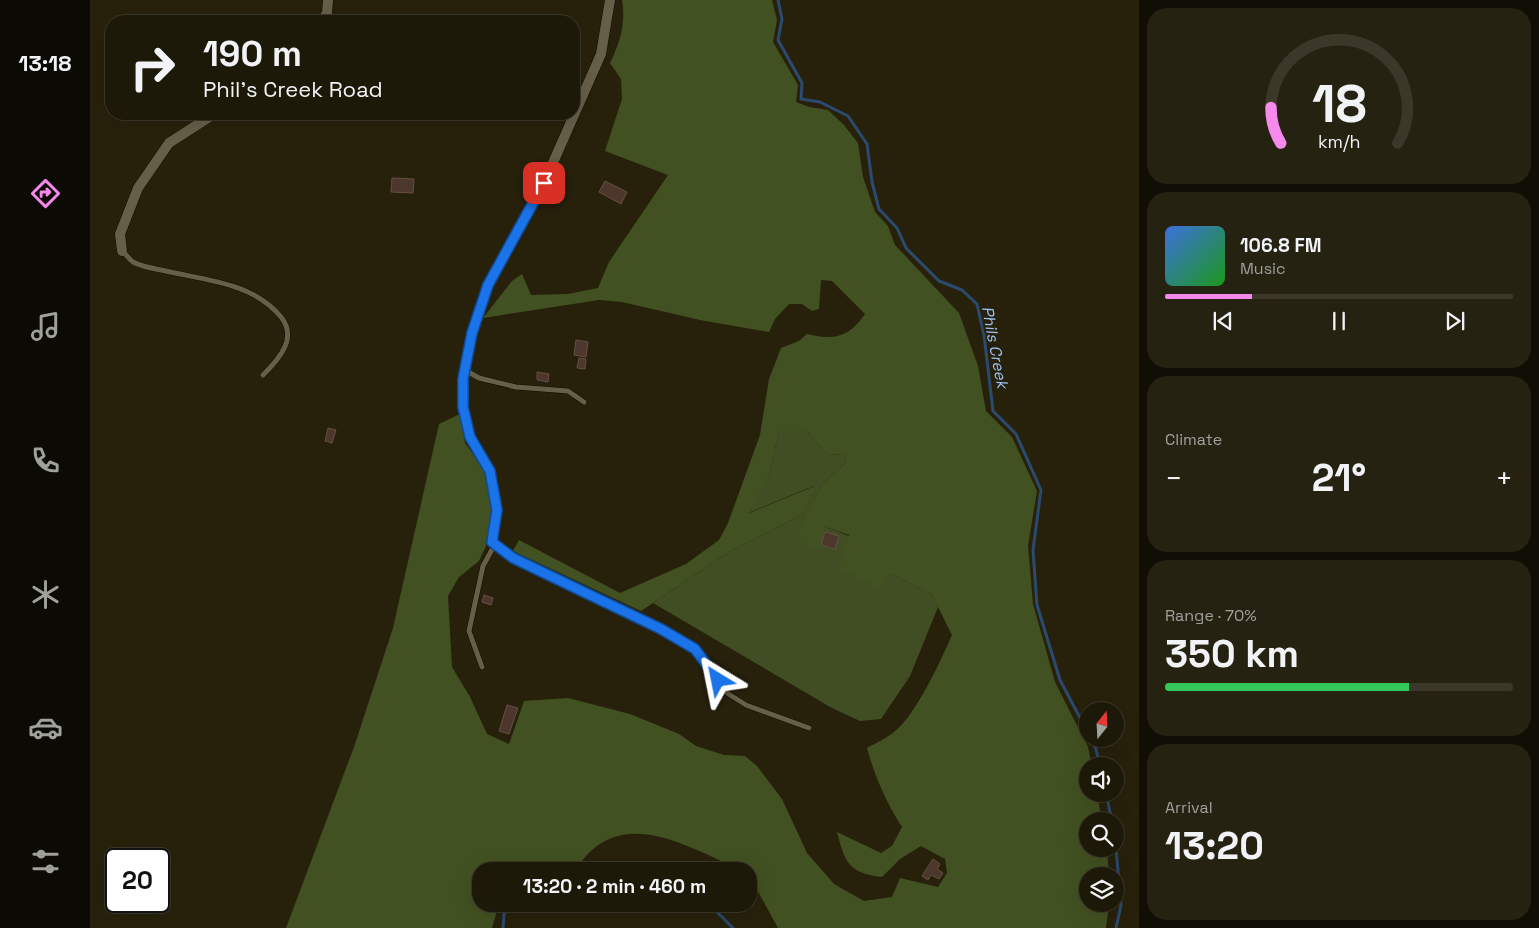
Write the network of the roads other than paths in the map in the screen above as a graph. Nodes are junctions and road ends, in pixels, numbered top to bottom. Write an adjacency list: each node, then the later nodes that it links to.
1 (328, 0): 3 (street)
2 (610, 0): 4 (street)
3 (326, 15)
4 (580, 102)
5 (205, 120): 7 (street)
6 (572, 120): 8 (street)
7 (122, 251): 9 (lane)
8 (465, 370): 10 (lane); 11 (street)
9 (263, 375)
10 (584, 402)
11 (494, 543): 12 (lane); 13 (lane)
12 (482, 667)
13 (809, 728)

